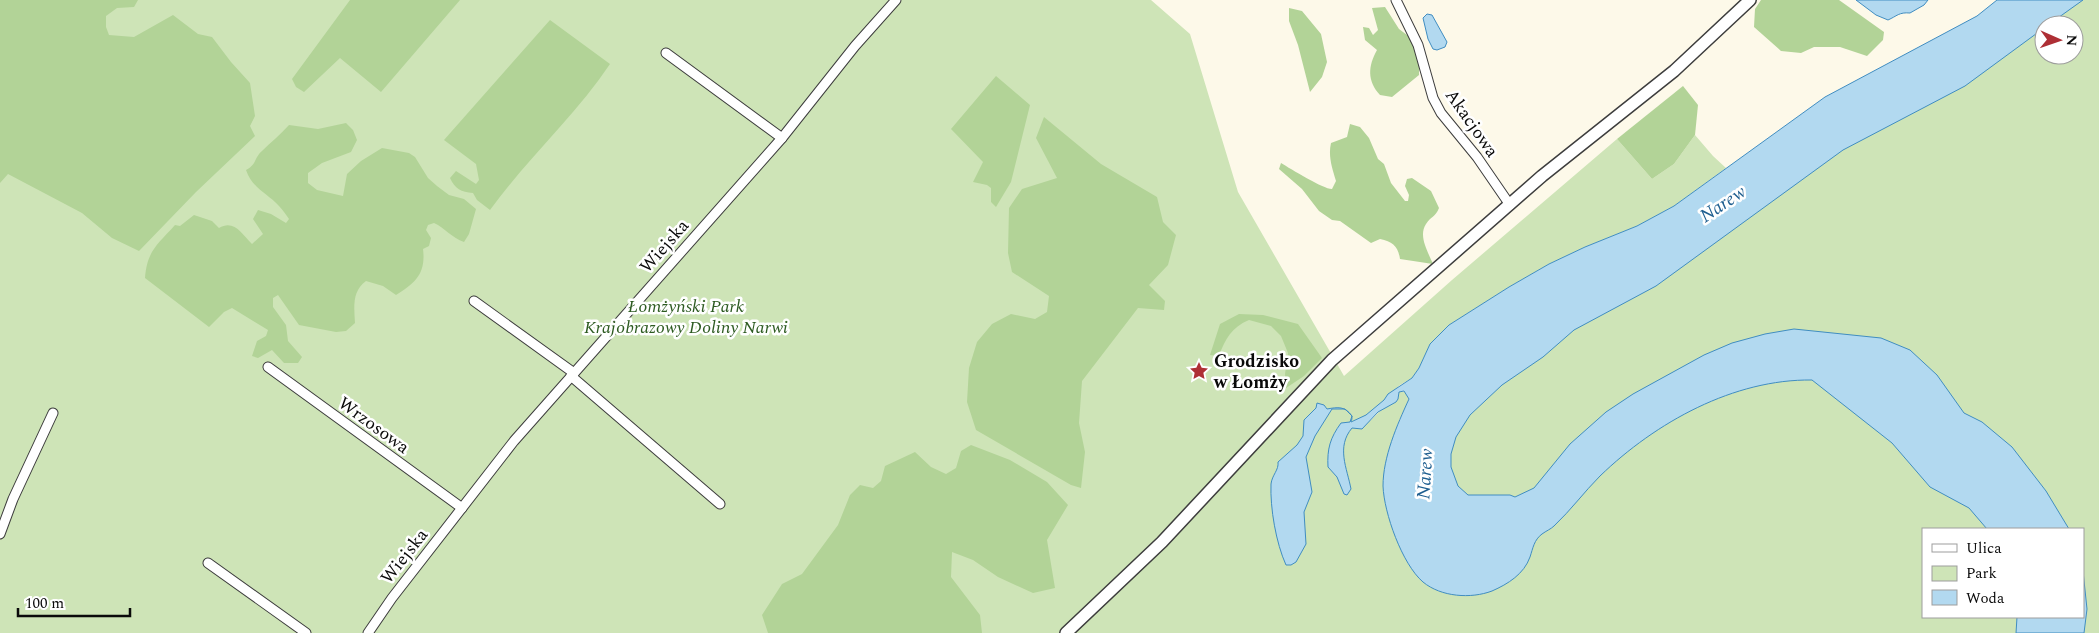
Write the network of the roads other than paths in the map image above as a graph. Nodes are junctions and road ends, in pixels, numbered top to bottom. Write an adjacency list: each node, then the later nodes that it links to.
1 (896, 0): 5 (street, Wiejska)
2 (1396, 0): 6 (street, Akacjowa)
3 (1750, 0): 6 (street)
4 (666, 52): 5 (street)
5 (782, 138): 9 (street, Wiejska)
6 (1510, 205): 17 (street)
7 (474, 302): 9 (street)
8 (268, 367): 12 (street, Wrzosowa)
9 (572, 375): 11 (street); 12 (street, Wiejska)
10 (53, 412): 13 (street)
11 (720, 504)
12 (462, 508): 16 (street, Wiejska)
13 (0, 534)
14 (208, 563): 15 (street)
15 (306, 633)
16 (368, 633)
17 (1066, 633)

